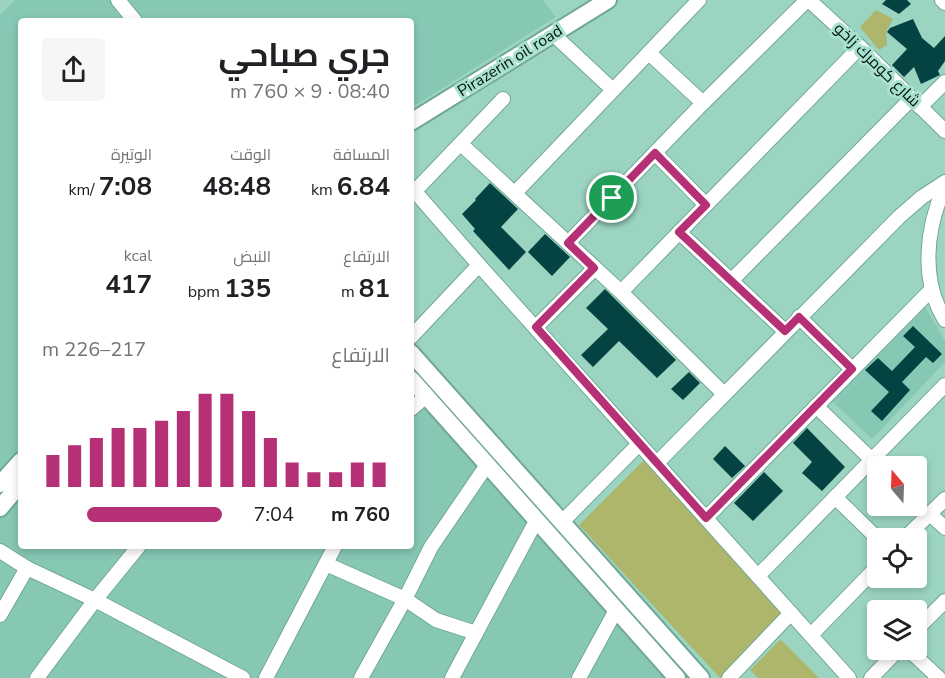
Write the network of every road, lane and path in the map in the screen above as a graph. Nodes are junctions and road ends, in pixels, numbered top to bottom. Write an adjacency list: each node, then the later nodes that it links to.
1 (118, 0): 6 (street)
2 (608, 0): 5 (main road, Pirazerin oil road)
3 (699, 0): 9 (street)
4 (808, 0): 8 (street, شارع كومرك زاخو); 13 (street)
5 (589, 5): 7 (main road, Pirazerin oil road)
6 (133, 18)
7 (553, 34): 11 (street); 15 (main road, Pirazerin oil road)
8 (860, 47): 14 (street, شارع كومرك زاخو); 23 (street)
9 (649, 53): 11 (street); 13 (street)
10 (945, 82): 14 (street)
11 (613, 90): 22 (street)
12 (503, 99): 17 (street)
13 (703, 103): 18 (street)
14 (916, 103): 16 (street, شارع كومرك زاخو); 28 (street)
15 (414, 120)
16 (945, 131)
17 (461, 144): 20 (street); 22 (street)
18 (655, 153): 23 (street); 25 (street)
19 (945, 184): 29 (street); 31 (street)
20 (414, 188)
21 (414, 190): 26 (street)
22 (515, 193): 25 (street)
23 (706, 205): 24 (street)
24 (679, 232): 28 (street); 30 (street)
25 (568, 243): 27 (street)
26 (479, 265): 33 (street); 35 (street)
27 (594, 268): 30 (street); 33 (street)
28 (732, 280): 34 (street)
29 (933, 289): 32 (street); 37 (street)
30 (621, 292): 40 (street)
31 (799, 317): 34 (street); 37 (street)
32 (945, 320)
33 (536, 327): 44 (street)
34 (785, 331): 40 (street)
35 (414, 333)
36 (414, 356): 59 (main road)
37 (852, 369): 43 (street)
38 (414, 382): 41 (main road)
39 (945, 385): 46 (street)
40 (724, 394): 47 (street)
41 (426, 396): 42 (street); 50 (main road)
42 (414, 406)
43 (816, 406): 45 (street); 57 (street)
44 (639, 444): 47 (street); 59 (street)
45 (868, 456)
46 (874, 456)
47 (657, 463): 57 (street)
48 (867, 463): 53 (street)
49 (18, 464): 51 (main road)
50 (487, 465): 58 (main road); 70 (street)
51 (0, 484)
52 (18, 487): 55 (main road)
53 (835, 497): 60 (street); 68 (street)
54 (945, 499): 56 (street)
55 (0, 508)
56 (930, 514): 61 (street); 62 (street)
57 (706, 518): 68 (street)
58 (536, 521): 73 (main road); 77 (street)
59 (562, 522): 88 (main road)
60 (867, 528)
61 (915, 528)
62 (945, 528)
63 (137, 549): 71 (street)
64 (334, 549): 66 (street)
65 (0, 551): 67 (street)
66 (326, 564): 70 (street); 83 (street)
67 (27, 568): 71 (street); 75 (street)
68 (758, 576): 74 (street)
69 (867, 577): 78 (street)
70 (405, 599): 77 (street); 84 (street)
71 (95, 600): 81 (street); 82 (street)
72 (945, 601): 76 (street)
73 (616, 610): 86 (street); 87 (main road)
74 (791, 613): 78 (street); 89 (street)
75 (0, 615)
76 (927, 619)
77 (476, 633): 85 (street)
78 (811, 635): 90 (street)
79 (888, 660): 91 (street)
80 (920, 660): 92 (street)
81 (37, 678)
82 (243, 678)
83 (266, 678)
84 (361, 678)
85 (452, 678)
86 (579, 678)
87 (677, 678)
88 (701, 678)
89 (729, 678)
90 (849, 678)
91 (871, 678)
92 (939, 678)

